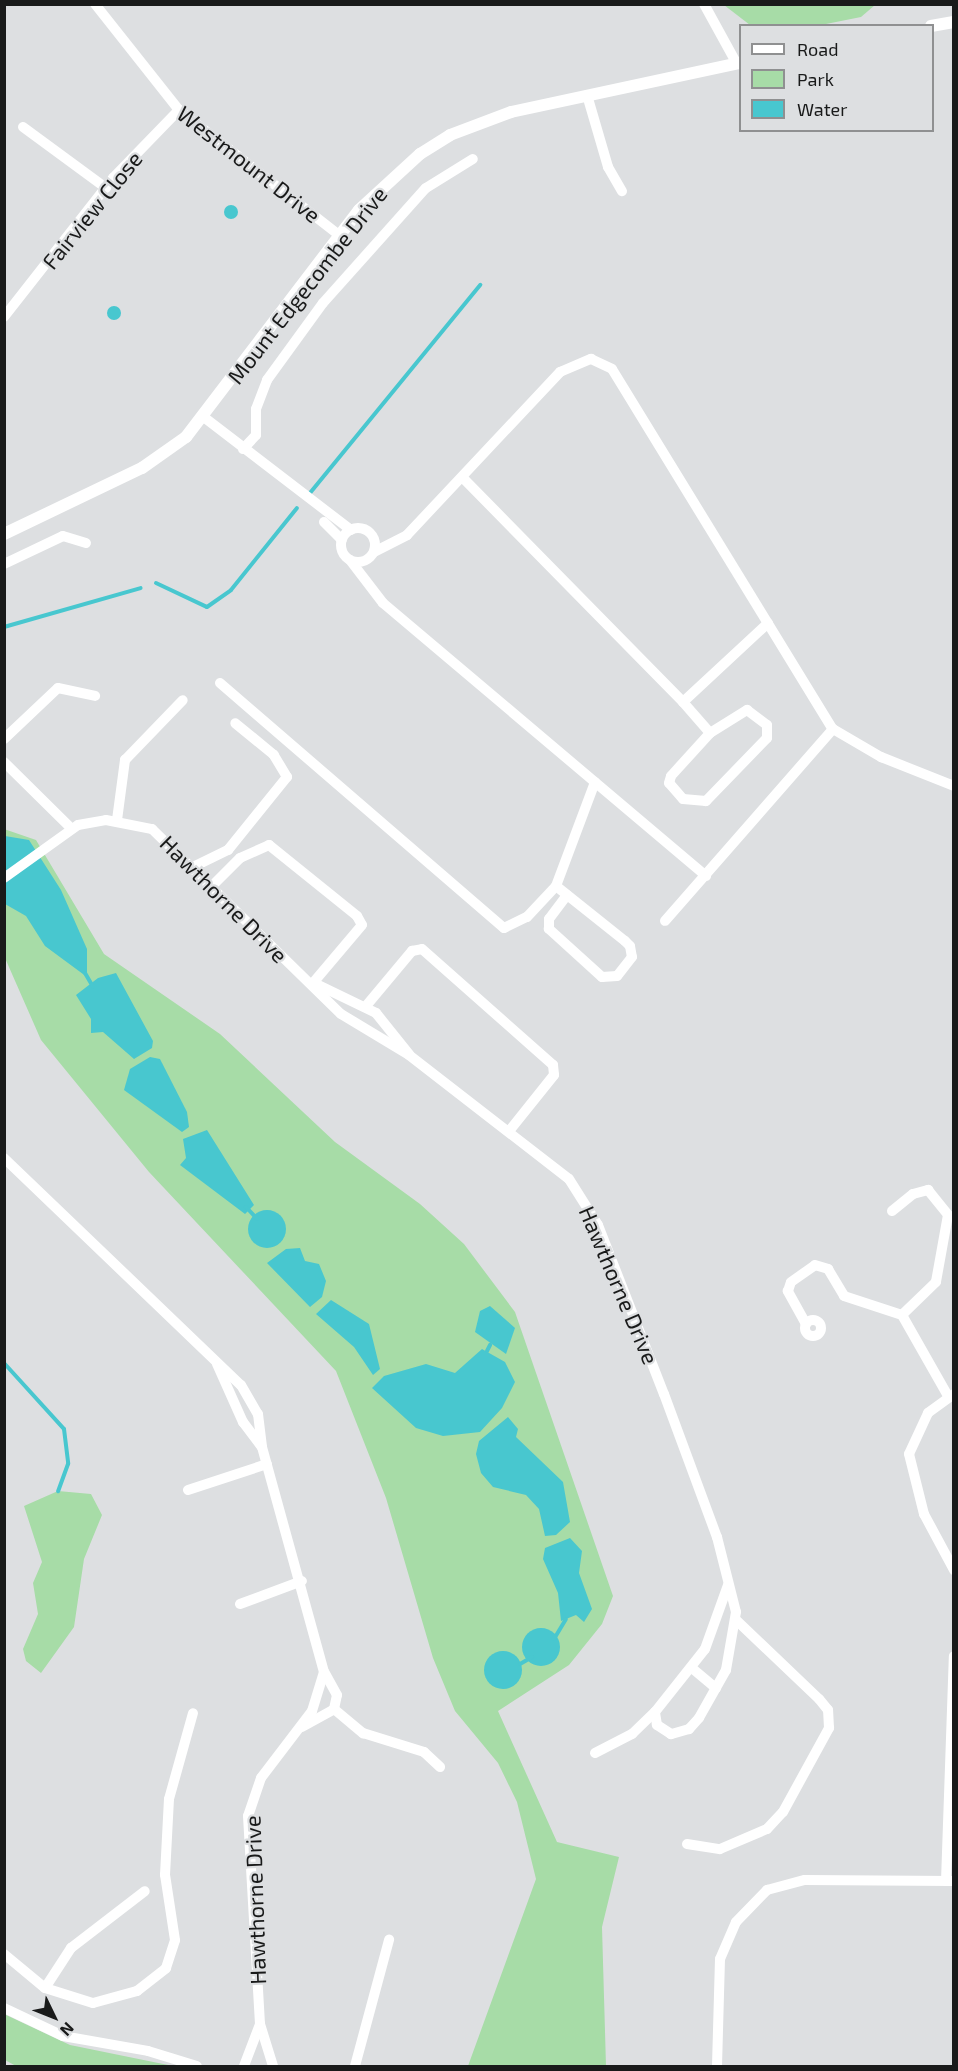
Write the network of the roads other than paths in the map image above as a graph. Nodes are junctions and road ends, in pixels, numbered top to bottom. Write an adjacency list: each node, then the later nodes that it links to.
1 (95, 4): 7 (street, Westmount Drive)
2 (704, 4): 5 (street)
3 (954, 21): 4 (street)
4 (934, 25)
5 (739, 63): 6 (street, Mount Edgecombe Drive)
6 (586, 95): 11 (street); 12 (street, Mount Edgecombe Drive)
7 (179, 110): 10 (street, Fairview Close); 12 (street, Westmount Drive)
8 (23, 127): 10 (street)
9 (473, 159): 15 (street)
10 (106, 188): 13 (street, Fairview Close)
11 (622, 191)
12 (340, 236): 14 (street, Mount Edgecombe Drive)
13 (6, 314)
14 (205, 418): 15 (street); 19 (street, Mount Edgecombe Drive)
15 (243, 449): 16 (street)
16 (255, 460): 18 (street); 21 (street)
17 (463, 478): 23 (street); 29 (street); 33 (street)
18 (351, 530): 20 (street); 21 (street)
19 (4, 534)
20 (374, 538): 23 (street); 24 (street)
21 (342, 540): 25 (street)
22 (86, 543): 27 (street)
23 (395, 543): 24 (street)
24 (374, 552): 26 (street)
25 (350, 560): 26 (street); 28 (street)
26 (364, 561): 28 (street)
27 (4, 564)
28 (360, 577): 39 (street)
29 (768, 623): 33 (street); 35 (street)
30 (220, 683): 47 (street)
31 (95, 696): 37 (street)
32 (183, 700): 41 (street)
33 (683, 702): 36 (street)
34 (234, 723): 43 (street)
35 (833, 729): 40 (street); 44 (street)
36 (710, 733): 36 (street)
37 (4, 740)
38 (4, 762): 42 (street)
39 (595, 782): 44 (street); 47 (street)
40 (954, 786)
41 (117, 820): 42 (street, Hawthorne Drive); 43 (street, Hawthorne Drive)
42 (72, 829): 45 (street, Hawthorne Drive)
43 (195, 867): 46 (street, Hawthorne Drive)
44 (706, 876): 49 (street)
45 (4, 878)
46 (213, 885): 50 (street, Hawthorne Drive); 50 (street)
47 (556, 886): 48 (street)
48 (567, 895): 48 (street)
49 (665, 921)
50 (313, 983): 51 (street, Hawthorne Drive); 54 (street, Hawthorne Drive)
51 (353, 998): 52 (street, Hawthorne Drive); 54 (street)
52 (366, 1006): 53 (street, Hawthorne Drive); 57 (street)
53 (376, 1013): 55 (street); 56 (street, Hawthorne Drive)
54 (341, 1014): 55 (street, Hawthorne Drive)
55 (363, 1031): 56 (street, Hawthorne Drive)
56 (409, 1054): 57 (street, Hawthorne Drive)
57 (510, 1130): 73 (street, Hawthorne Drive)
58 (4, 1158): 62 (street, Hawthorne Drive)
59 (892, 1211): 60 (street)
60 (902, 1315): 61 (street); 65 (street)
61 (806, 1324)
62 (215, 1361): 63 (street, Hawthorne Drive); 64 (street, Hawthorne Drive)
63 (241, 1385): 64 (street); 66 (street, Hawthorne Drive)
64 (227, 1394): 67 (street, Hawthorne Drive)
65 (951, 1395): 71 (street)
66 (258, 1414): 67 (street); 68 (street, Hawthorne Drive)
67 (243, 1422): 68 (street, Hawthorne Drive)
68 (262, 1447): 69 (street, Hawthorne Drive)
69 (267, 1464): 70 (street); 72 (street, Hawthorne Drive)
70 (188, 1490)
71 (954, 1570)
72 (302, 1581): 74 (street); 78 (street, Hawthorne Drive)
73 (728, 1585): 75 (street, Hawthorne Drive); 77 (street)
74 (240, 1604)
75 (736, 1620): 79 (street, Hawthorne Drive); 86 (street)
76 (954, 1656): 87 (street)
77 (693, 1669): 79 (street); 81 (street)
78 (324, 1672): 80 (street); 83 (street, Hawthorne Drive)
79 (716, 1689): 81 (street, Hawthorne Drive)
80 (334, 1710): 83 (street); 85 (street)
81 (655, 1712): 84 (street)
82 (193, 1713): 91 (street)
83 (302, 1727): 93 (street, Hawthorne Drive)
84 (596, 1753)
85 (440, 1767)
86 (687, 1844)
87 (950, 1881): 98 (street)
88 (145, 1891): 91 (street)
89 (389, 1940): 97 (street)
90 (4, 1954): 91 (street)
91 (45, 1988)
92 (4, 2008): 94 (street)
93 (260, 2024): 95 (street, Hawthorne Drive); 96 (street, Hawthorne Drive)
94 (192, 2066)
95 (244, 2067)
96 (273, 2067)
97 (355, 2067)
98 (717, 2067)

